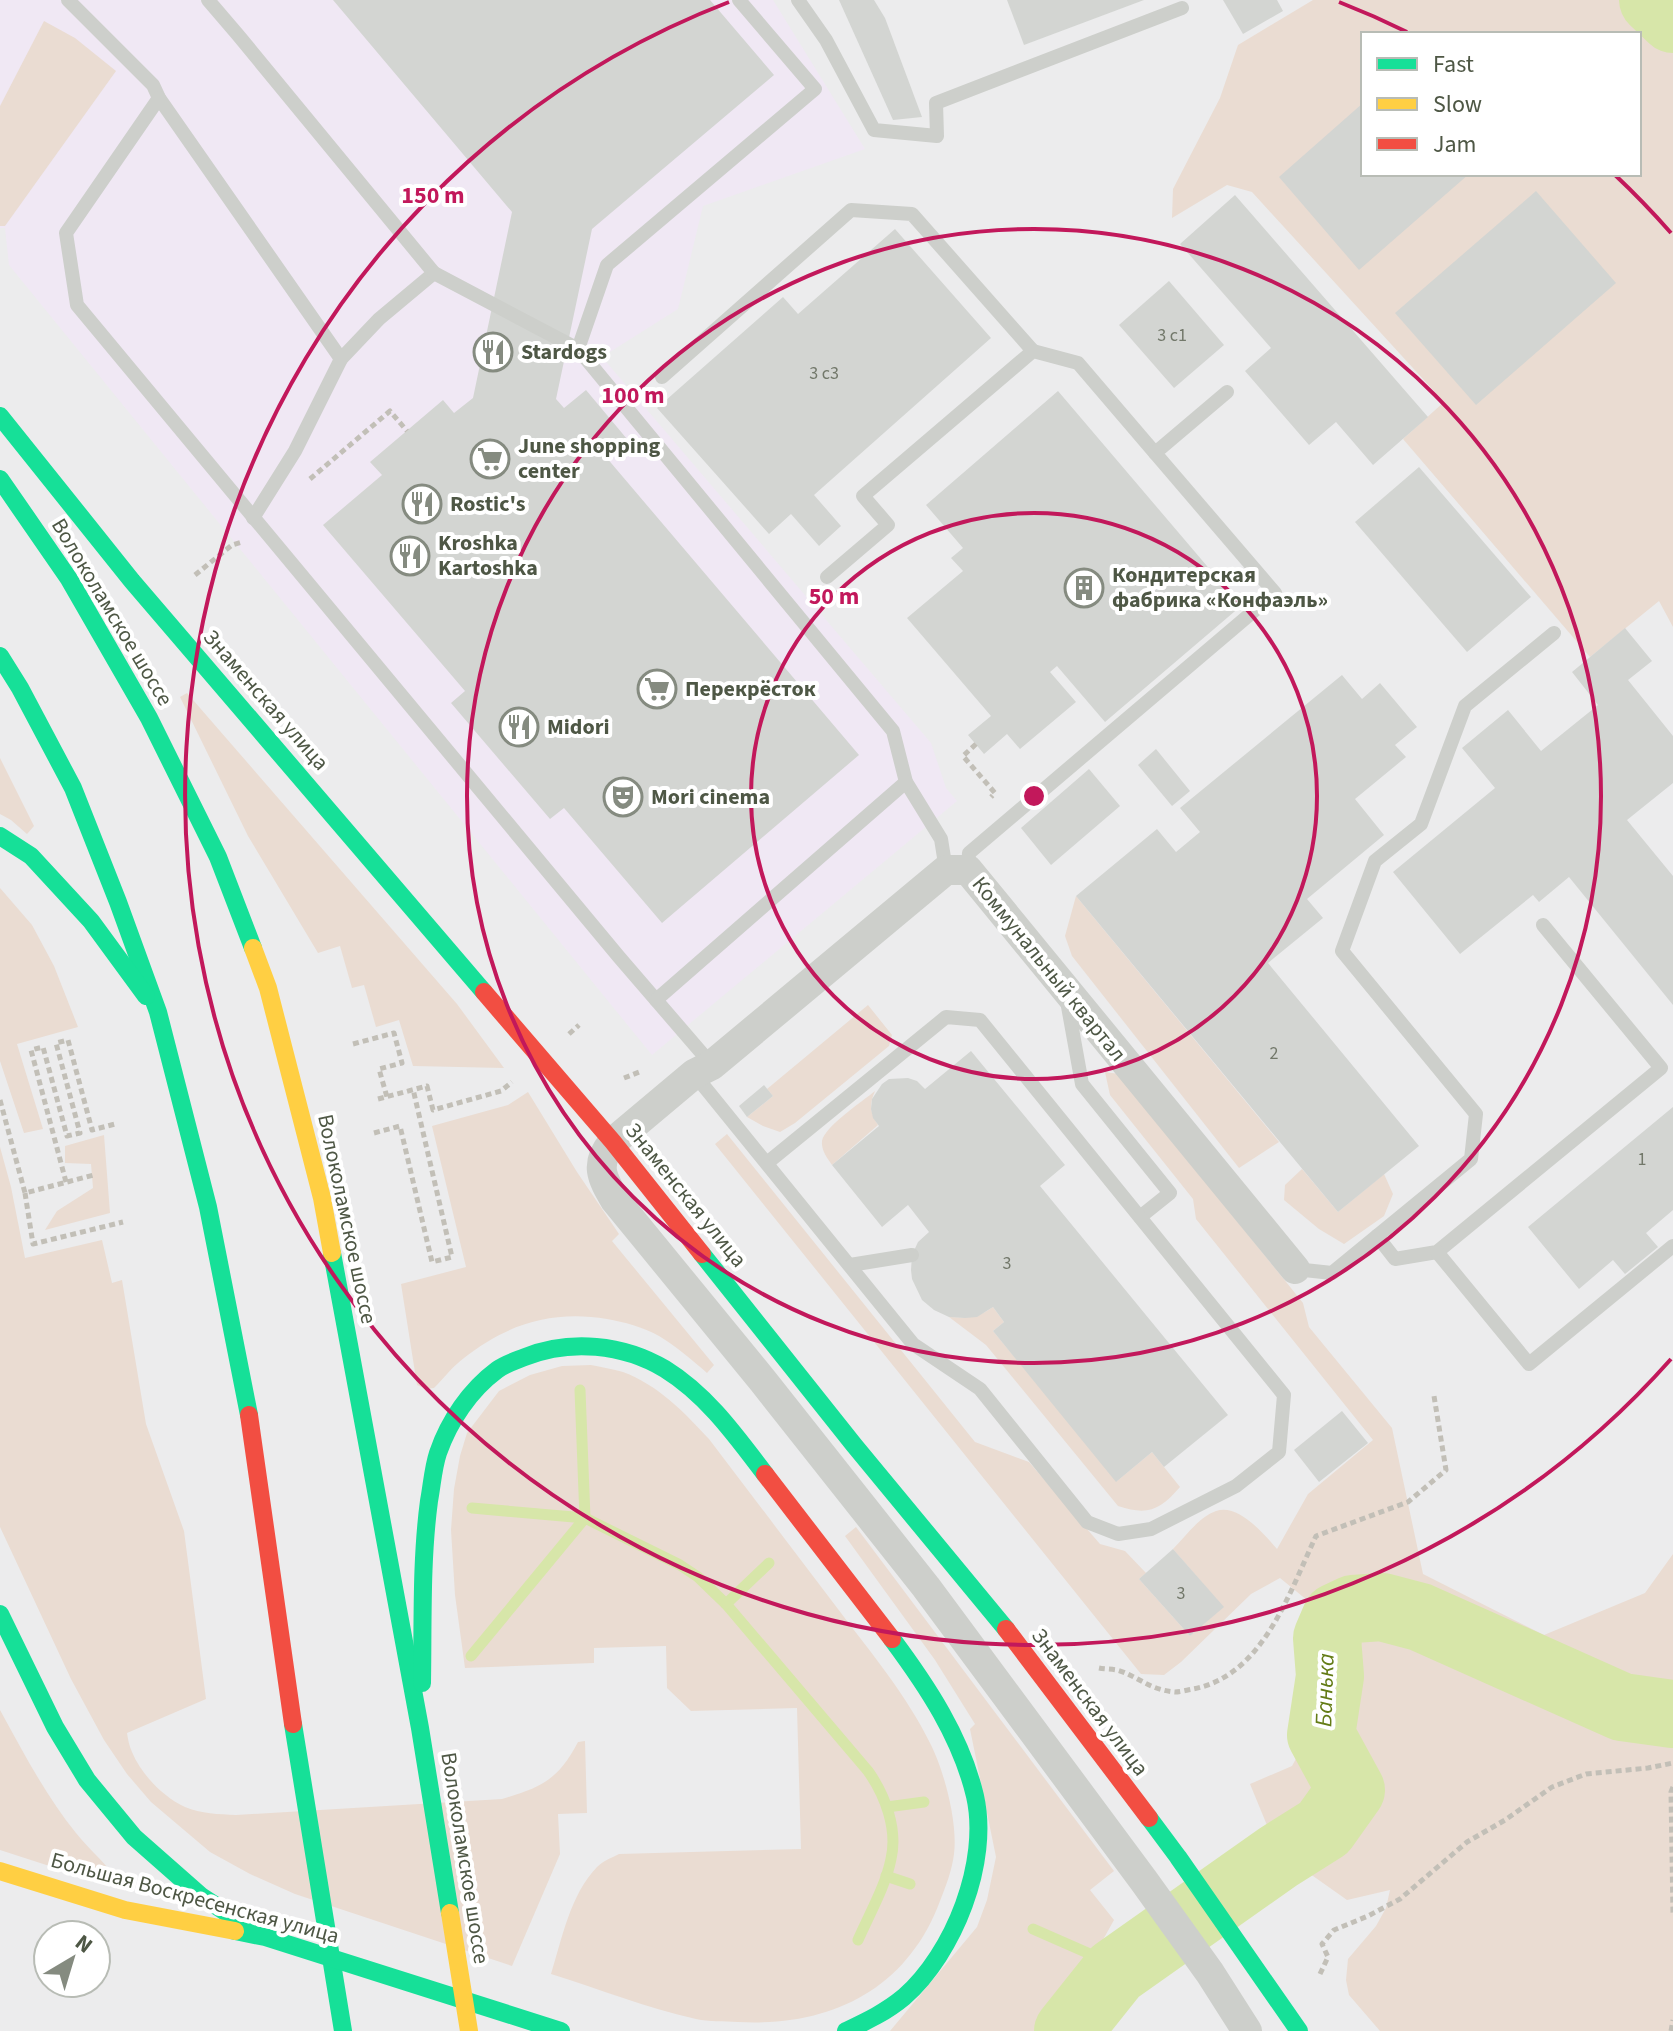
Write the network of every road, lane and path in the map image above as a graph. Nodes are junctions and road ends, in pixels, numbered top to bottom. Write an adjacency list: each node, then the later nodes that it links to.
1 (68, 0): 6 (lane)
2 (208, 0): 7 (lane)
3 (739, 0): 8 (lane)
4 (798, 0): 5 (lane)
5 (1182, 8)
6 (159, 98): 10 (lane); 18 (lane)
7 (434, 273): 8 (lane); 10 (lane)
8 (578, 349): 24 (lane)
9 (1033, 351): 11 (lane); 15 (lane); 21 (lane)
10 (341, 359): 18 (lane)
11 (662, 377)
12 (1227, 392): 15 (lane)
13 (0, 416): 40 (main road, Знаменская улица)
14 (407, 431): 17 (path)
15 (1155, 453): 26 (lane)
16 (0, 479): 56 (main road, Волоколамское шоссе)
17 (299, 488)
18 (253, 518): 29 (lane)
19 (232, 545): 20 (path)
20 (195, 575)
21 (827, 577)
22 (1554, 633): 47 (lane)
23 (0, 656): 30 (main road)
24 (906, 782): 26 (lane); 29 (lane)
25 (0, 836): 30 (main road)
26 (957, 870): 28 (street, Коммунальный квартал); 32 (street, Коммунальный квартал)
27 (1543, 925): 49 (lane)
28 (1065, 989): 45 (lane); 52 (street, Коммунальный квартал)
29 (656, 1000): 32 (lane)
30 (158, 1012): 65 (main road)
31 (353, 1044): 35 (path)
32 (703, 1070): 40 (street, Коммунальный квартал); 41 (lane)
33 (521, 1074): 34 (path)
34 (413, 1089): 35 (path); 39 (path)
35 (387, 1097): 36 (path)
36 (378, 1099)
37 (0, 1100): 44 (path)
38 (115, 1124): 43 (path)
39 (374, 1133)
40 (613, 1142): 63 (main road, Знаменская улица); 69 (street)
41 (767, 1163): 45 (lane); 51 (lane)
42 (94, 1175): 43 (path)
43 (66, 1182): 44 (path)
44 (25, 1193): 46 (path)
45 (1140, 1217): 51 (lane)
46 (123, 1222)
47 (1377, 1236): 49 (lane); 52 (lane)
48 (1673, 1246): 49 (lane)
49 (1437, 1252)
50 (912, 1255): 51 (lane)
51 (850, 1265)
52 (1295, 1269)
53 (1434, 1396): 55 (path)
54 (0, 1614): 61 (main road)
55 (1099, 1668)
56 (420, 1728): 66 (main road, Волоколамское шоссе); 68 (main road)
57 (1673, 1763): 62 (path)
58 (1673, 1787): 60 (path)
59 (0, 1871): 61 (main road, Большая Воскресенская улица)
60 (1673, 1914)
61 (265, 1937): 67 (main road, Большая Воскресенская улица)
62 (1320, 1974)
63 (1268, 1984): 70 (main road, Знаменская улица); 71 (main road)
64 (1673, 2020): 72 (path)
65 (343, 2031)
66 (469, 2031)
67 (561, 2031)
68 (846, 2031)
69 (1247, 2031)
70 (1299, 2031)
71 (1313, 2031)
72 (1671, 2031)

